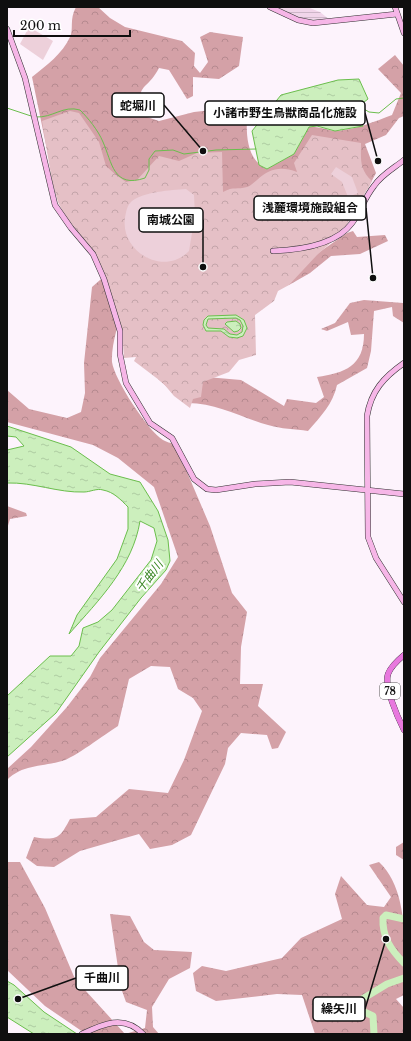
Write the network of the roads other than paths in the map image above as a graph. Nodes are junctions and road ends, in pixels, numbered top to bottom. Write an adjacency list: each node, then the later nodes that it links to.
1 (270, 7): 3 (street)
2 (395, 7): 3 (street)
3 (397, 14): 5 (street)
4 (7, 29): 9 (street)
5 (404, 33)
6 (404, 160): 7 (street)
7 (273, 251)
8 (404, 363): 9 (street)
9 (367, 491): 10 (street); 11 (street)
10 (404, 494)
11 (404, 602)
12 (404, 655): 13 (main road, 78)
13 (404, 730)
14 (82, 1034): 15 (street)
15 (143, 1034)

